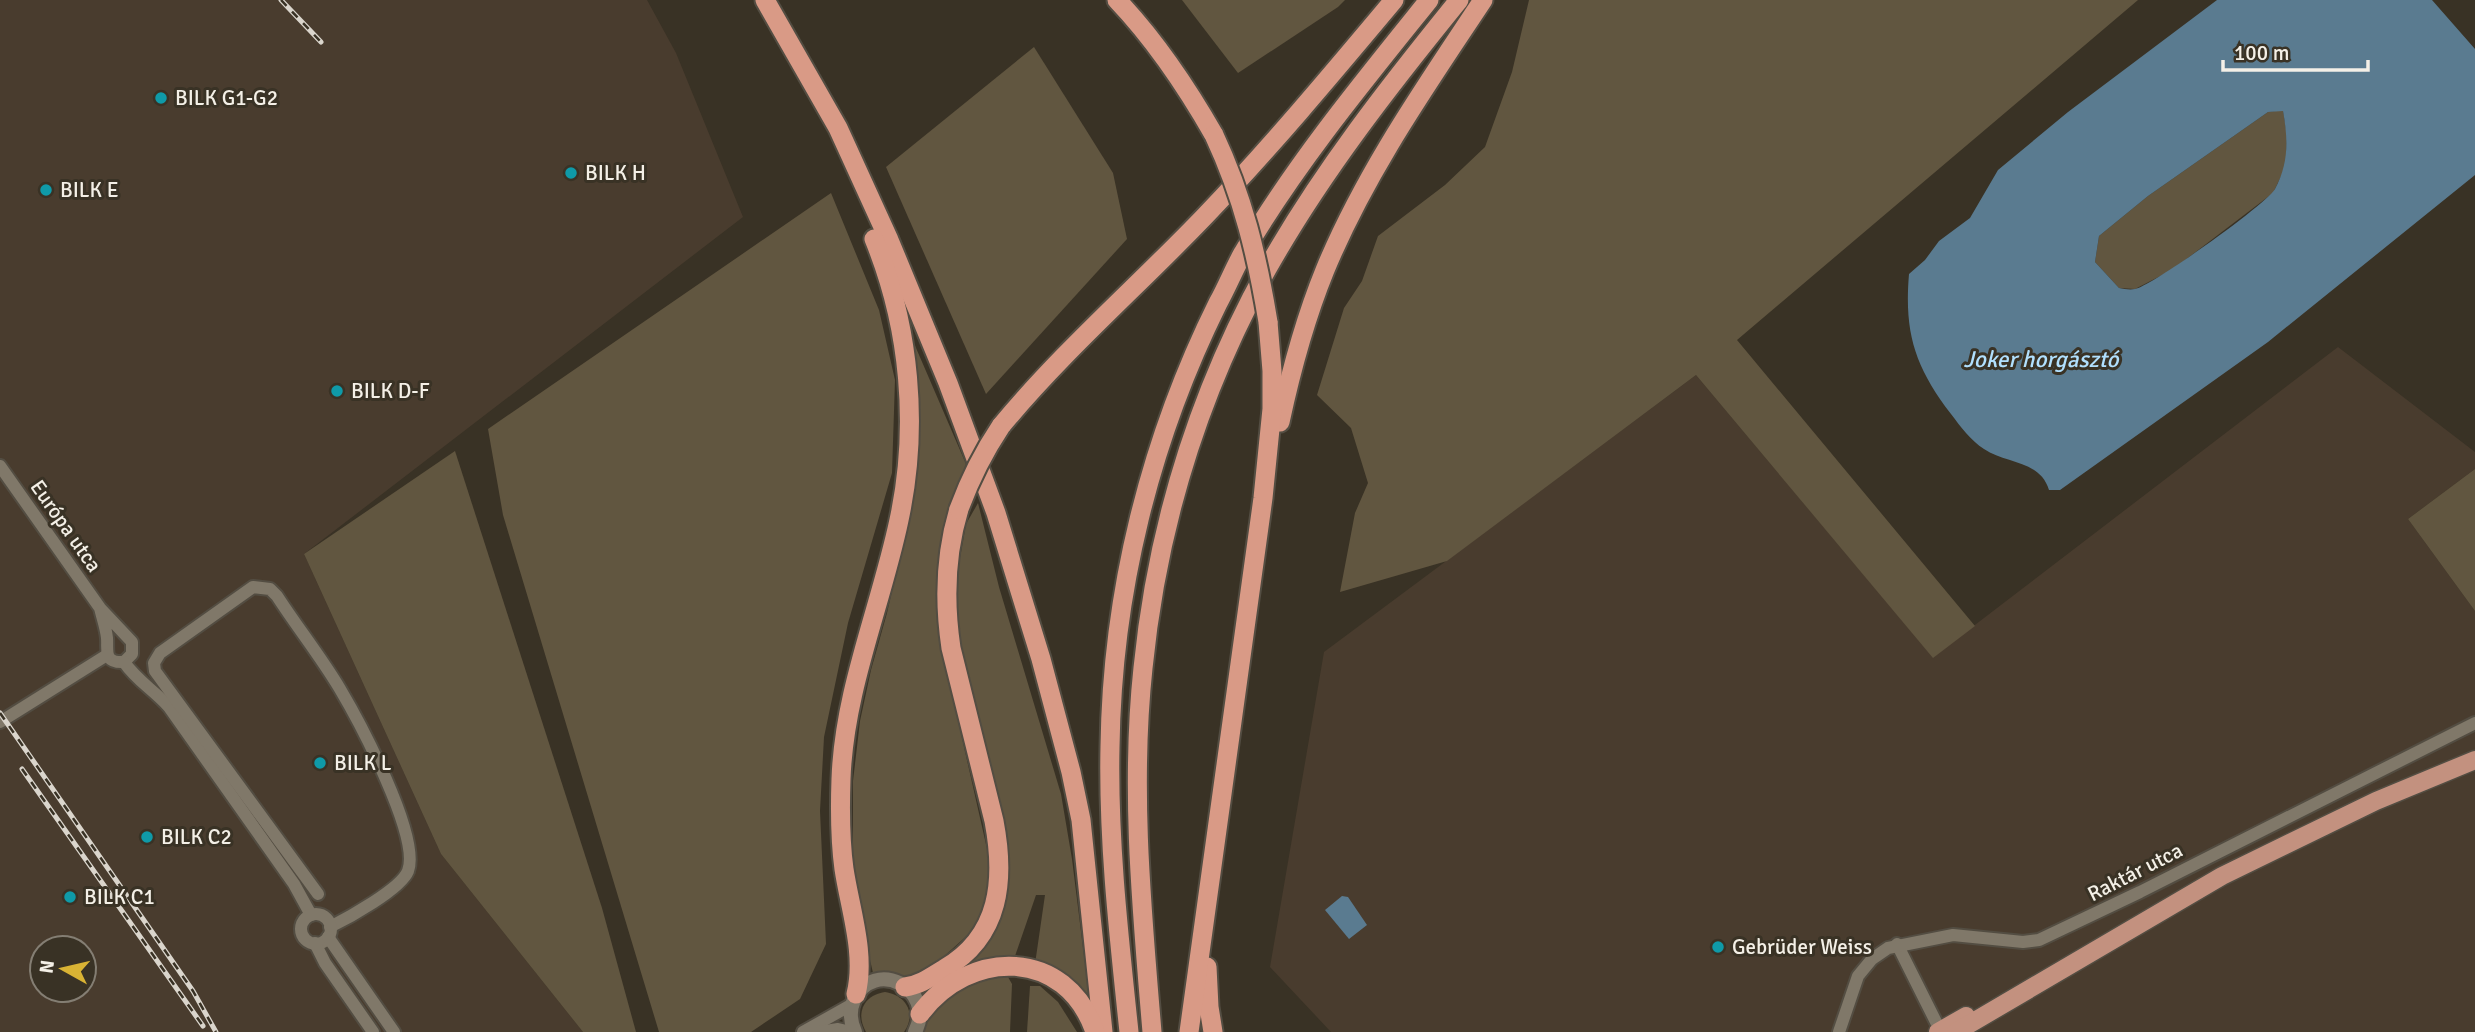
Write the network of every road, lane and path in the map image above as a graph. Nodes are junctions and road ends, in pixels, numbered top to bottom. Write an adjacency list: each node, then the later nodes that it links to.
1 (765, 0): 7 (highway)
2 (1117, 0): 9 (highway, bridge)
3 (1394, 0): 25 (highway, bridge)
4 (1429, 0): 36 (highway)
5 (1459, 0): 37 (highway)
6 (1483, 0): 9 (highway)
7 (838, 128): 26 (highway); 35 (highway)
8 (0, 466): 10 (street, Európa utca)
9 (1263, 498): 20 (highway)
10 (100, 608): 11 (street, Európa utca); 12 (street, Európa utca)
11 (124, 634): 12 (street); 14 (street)
12 (108, 640): 13 (street, Európa utca)
13 (107, 655): 14 (street); 15 (street)
14 (124, 662): 21 (street)
15 (0, 722)
16 (2475, 723): 24 (street, Raktár utca)
17 (2475, 760): 28 (main road)
18 (318, 894): 19 (street)
19 (376, 900): 21 (street); 22 (street)
20 (1206, 910): 38 (highway); 39 (highway)
21 (316, 914): 22 (street); 23 (street)
22 (329, 932): 23 (street); 30 (street)
23 (315, 943): 29 (street)
24 (1897, 944): 28 (street); 40 (street, Raktár utca)
25 (905, 986): 26 (street); 27 (street)
26 (854, 1000): 31 (street); 33 (street)
27 (918, 1023): 34 (highway)
28 (1945, 1031)
29 (373, 1032)
30 (394, 1032)
31 (803, 1032)
32 (820, 1032): 33 (street)
33 (853, 1032)
34 (1095, 1032)
35 (1103, 1032)
36 (1129, 1032)
37 (1152, 1032)
38 (1189, 1032)
39 (1213, 1032)
40 (1839, 1032)

